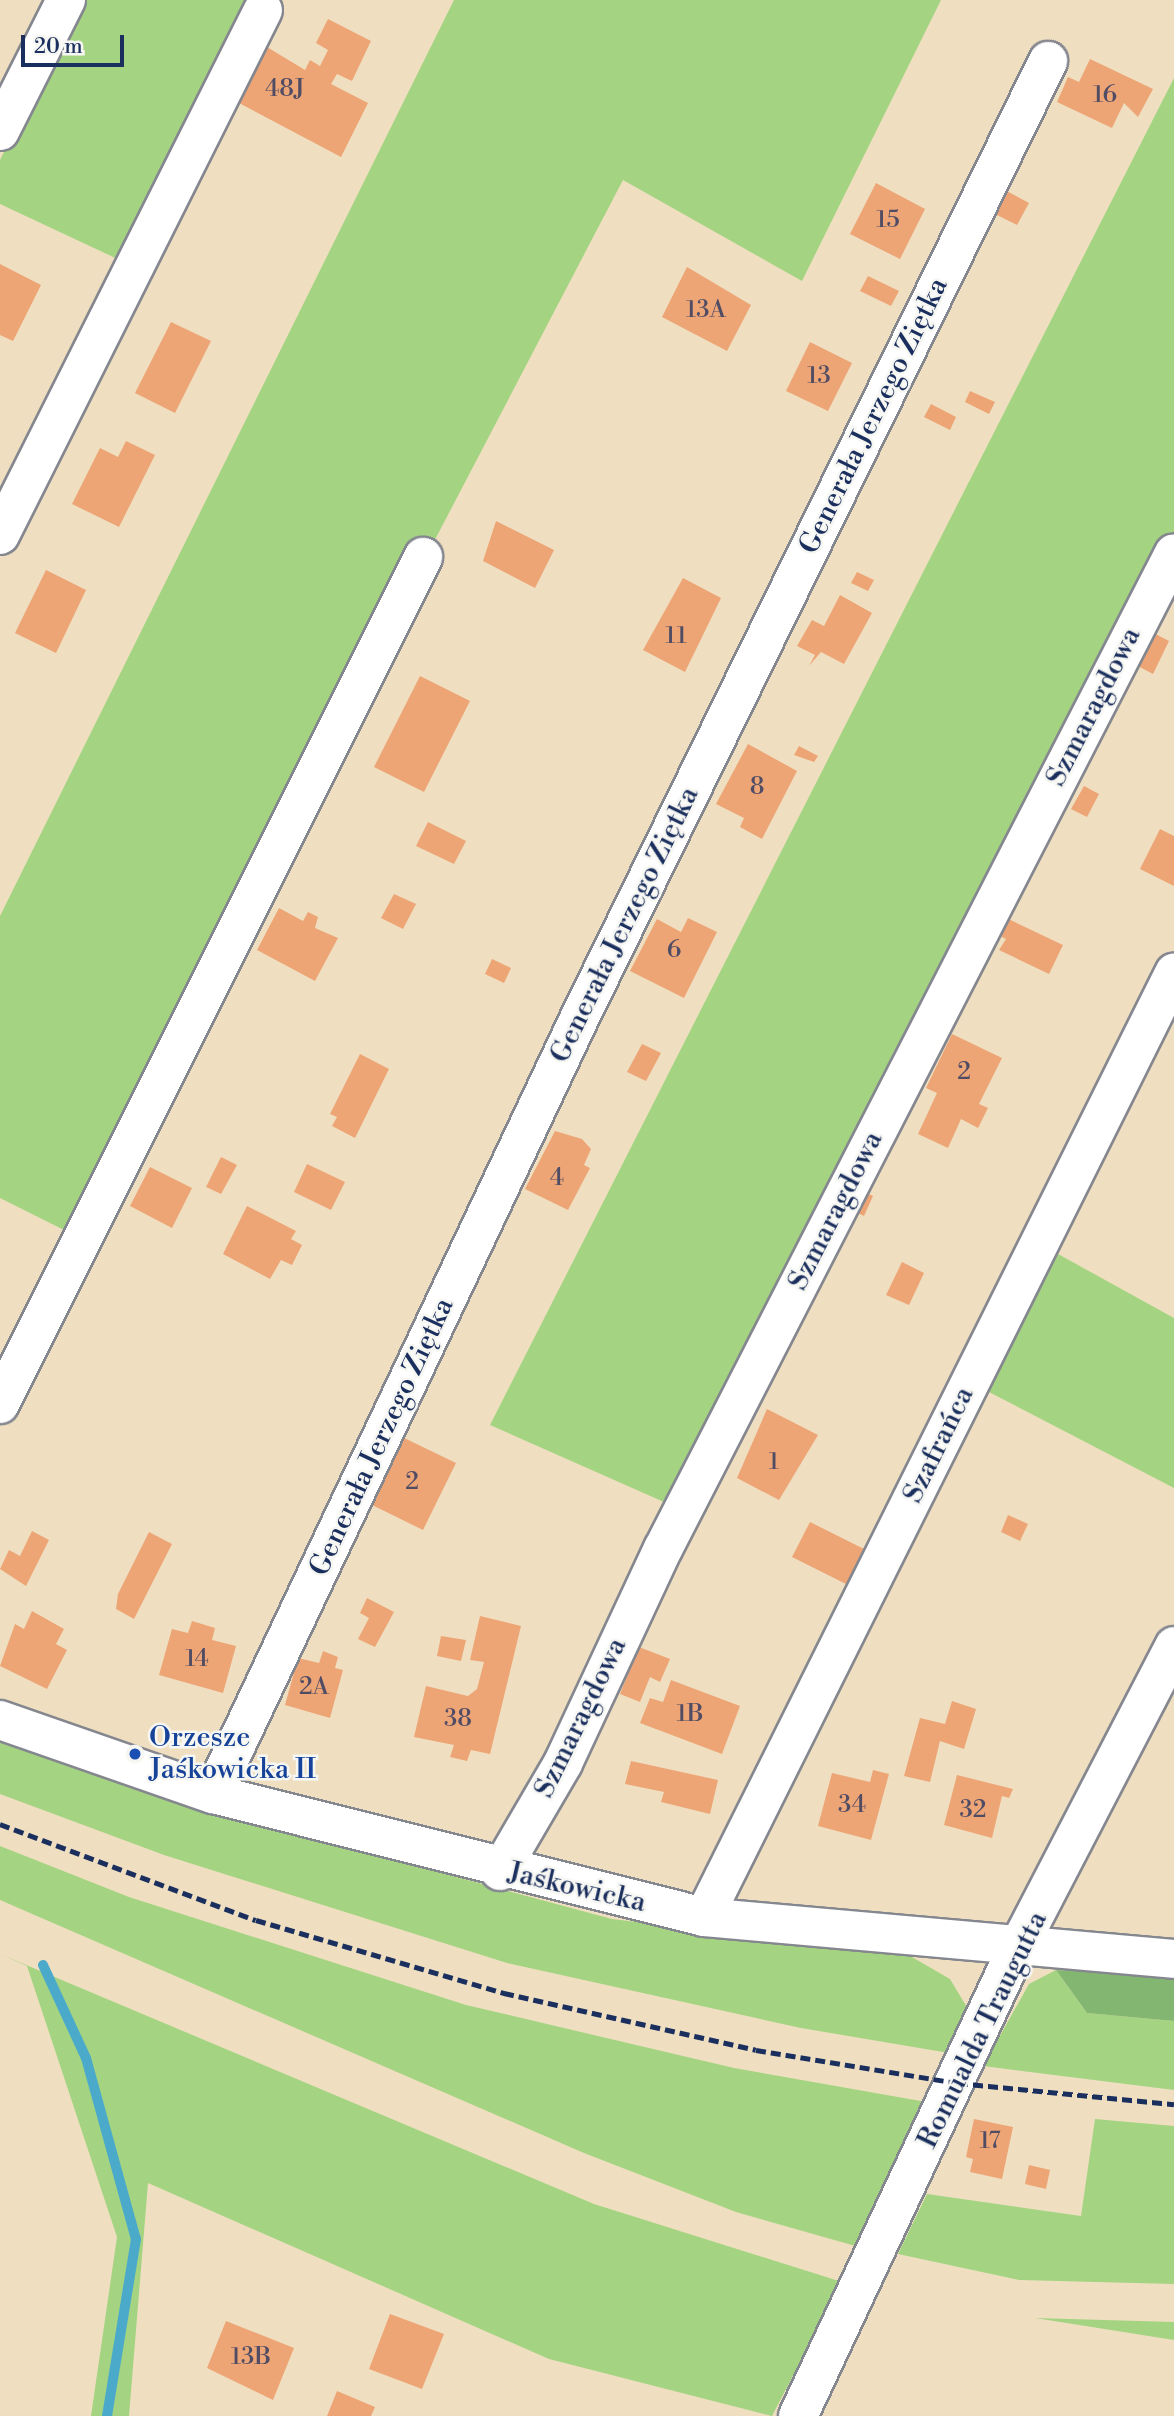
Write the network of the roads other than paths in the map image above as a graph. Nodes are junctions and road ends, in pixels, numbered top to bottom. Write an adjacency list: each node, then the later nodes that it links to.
1 (65, 0): 4 (street)
2 (263, 10): 5 (street)
3 (1048, 61): 12 (street, Generała Jerzego Ziętka)
4 (0, 131)
5 (0, 535)
6 (1174, 553): 13 (street, Szmaragdowa)
7 (423, 557): 9 (street)
8 (1174, 974): 14 (street, Szafrańca)
9 (0, 1404)
10 (1174, 1646): 15 (street, Romualda Traugutta)
11 (0, 1720): 12 (street, Jaśkowicka)
12 (213, 1794): 13 (street, Jaśkowicka)
13 (500, 1871): 14 (street, Jaśkowicka)
14 (704, 1917): 15 (street, Jaśkowicka)
15 (1021, 1947): 16 (street, Jaśkowicka); 17 (street, Romualda Traugutta)
16 (1174, 1959)
17 (798, 2416)

